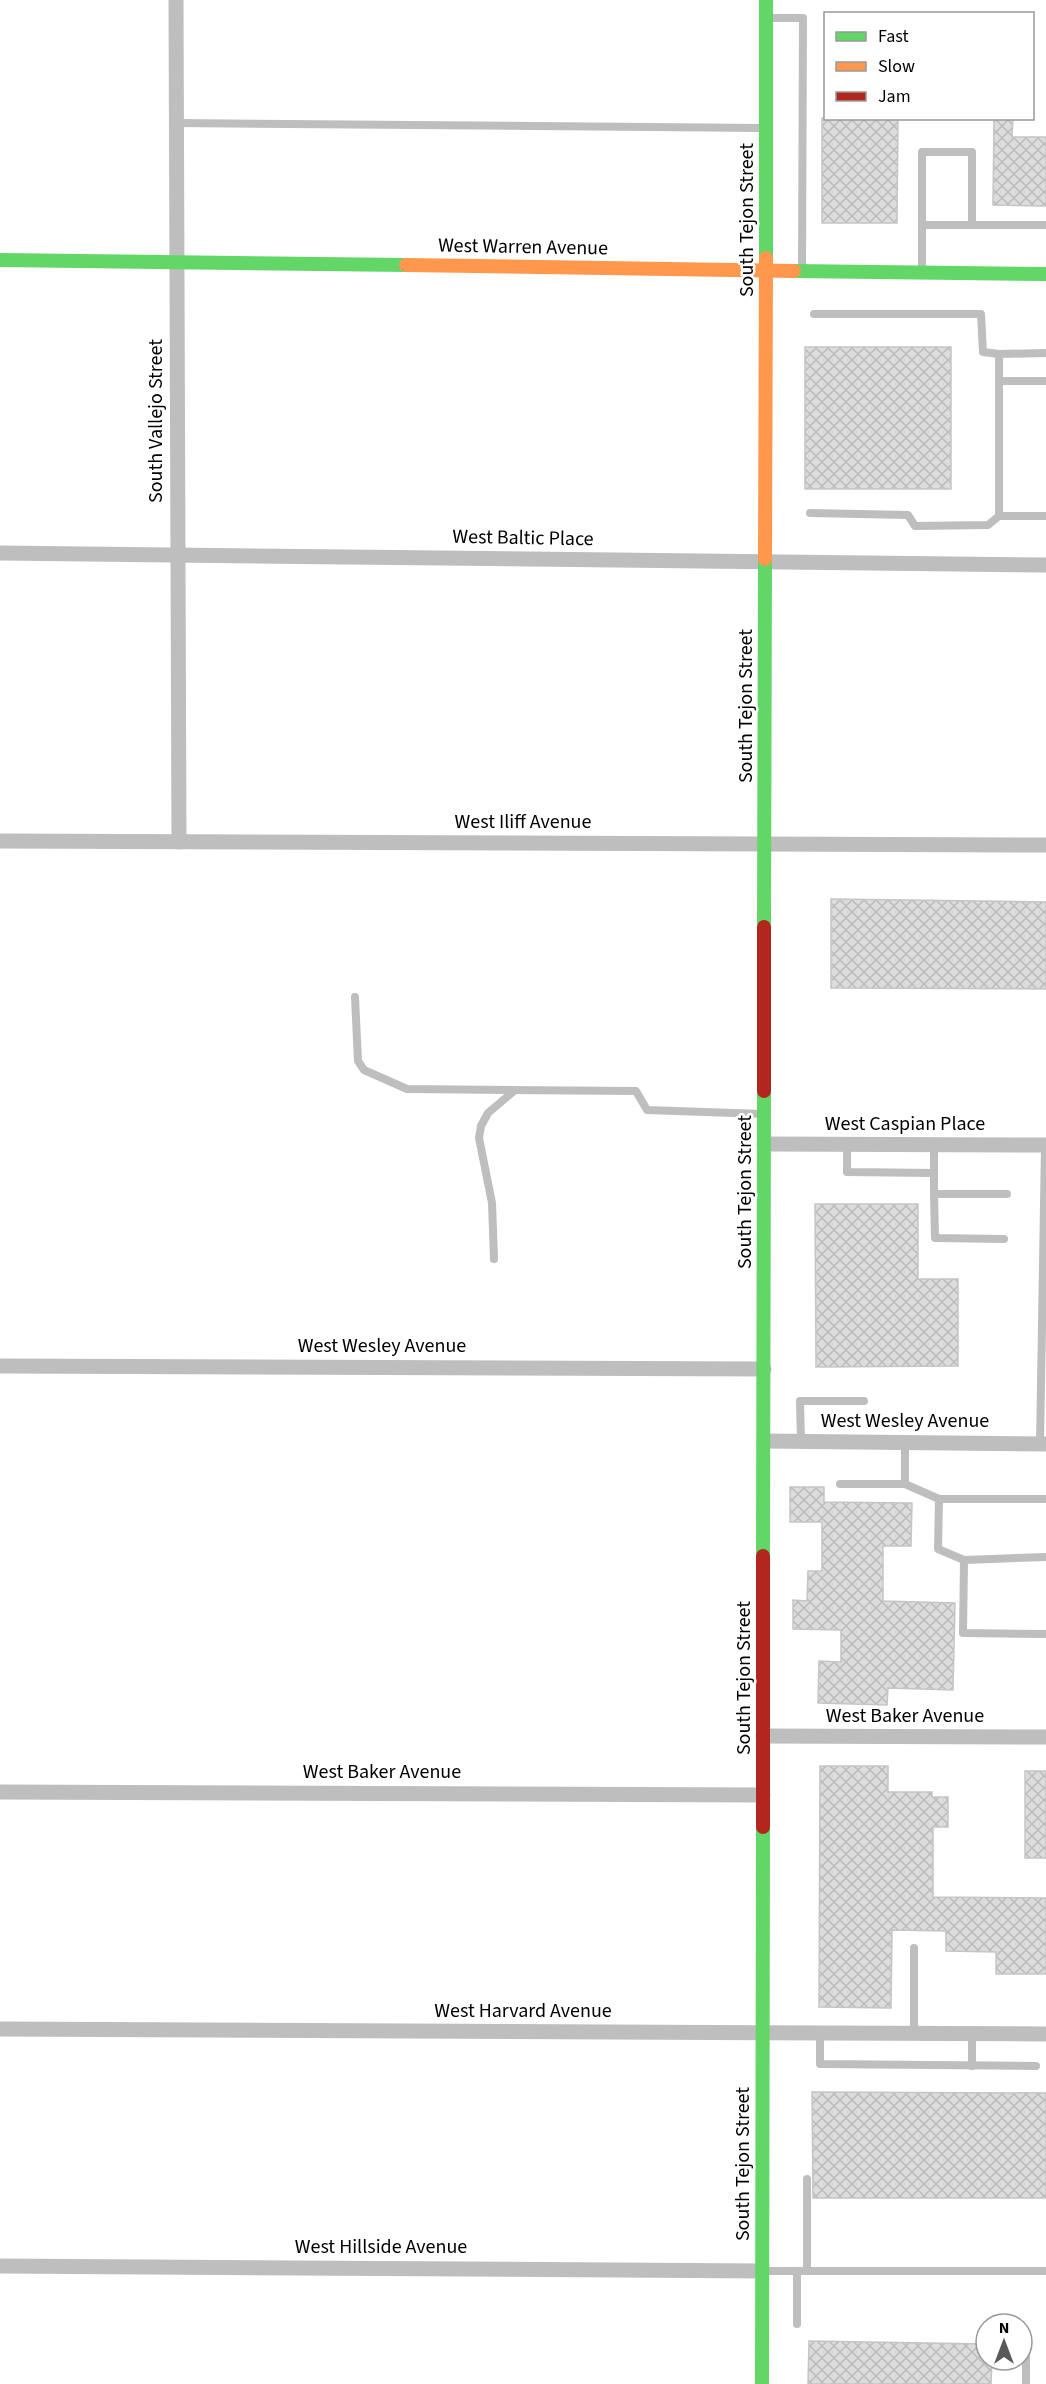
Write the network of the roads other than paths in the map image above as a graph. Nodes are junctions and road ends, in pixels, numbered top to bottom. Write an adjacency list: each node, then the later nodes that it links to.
1 (176, 0): 4 (street, South Vallejo Street)
2 (766, 0): 3 (street, South Tejon Street)
3 (766, 18): 5 (street, South Tejon Street); 12 (lane)
4 (176, 123): 5 (lane); 10 (street, South Vallejo Street)
5 (766, 128): 11 (street, South Tejon Street)
6 (922, 225): 7 (lane); 7 (lane); 13 (lane)
7 (972, 225): 8 (lane)
8 (1046, 225)
9 (0, 260): 10 (street, West Warren Avenue)
10 (177, 262): 11 (street, West Warren Avenue); 24 (street, South Vallejo Street)
11 (766, 270): 12 (street, West Warren Avenue); 25 (street, South Tejon Street)
12 (802, 271): 13 (street, West Warren Avenue)
13 (922, 273): 14 (street, West Warren Avenue)
14 (1046, 274)
15 (814, 314): 17 (lane)
16 (1046, 353): 17 (lane)
17 (999, 354): 18 (lane)
18 (999, 381): 19 (lane); 21 (lane)
19 (1046, 381)
20 (810, 513): 21 (lane)
21 (999, 516): 22 (lane)
22 (1046, 516)
23 (0, 553): 24 (street, West Baltic Place)
24 (178, 555): 25 (street, West Baltic Place); 28 (street, South Vallejo Street)
25 (766, 562): 26 (street, West Baltic Place); 29 (street, South Tejon Street)
26 (1046, 565)
27 (0, 841): 28 (street, West Iliff Avenue)
28 (179, 842): 29 (street, West Iliff Avenue)
29 (765, 844): 30 (street, West Iliff Avenue); 33 (street, South Tejon Street)
30 (1046, 845)
31 (355, 997): 32 (lane)
32 (514, 1091): 33 (lane); 42 (lane)
33 (765, 1114): 34 (street, South Tejon Street)
34 (764, 1144): 35 (street, West Caspian Place); 44 (street, South Tejon Street)
35 (847, 1144): 36 (street, West Caspian Place); 38 (lane)
36 (934, 1145): 37 (street, West Caspian Place); 38 (lane)
37 (1045, 1145): 49 (lane)
38 (934, 1173): 39 (lane)
39 (934, 1194): 40 (lane); 41 (lane)
40 (1007, 1194)
41 (1004, 1239)
42 (494, 1259)
43 (0, 1366): 44 (street, West Wesley Avenue)
44 (764, 1369): 46 (street, South Tejon Street)
45 (864, 1401): 47 (lane)
46 (764, 1441): 47 (street, West Wesley Avenue); 57 (street, South Tejon Street)
47 (801, 1442): 48 (street, West Wesley Avenue)
48 (905, 1442): 49 (street, West Wesley Avenue); 51 (lane)
49 (1043, 1444)
50 (840, 1484): 51 (lane)
51 (905, 1484): 53 (lane)
52 (1046, 1498): 53 (lane)
53 (939, 1499): 55 (lane)
54 (1046, 1557): 55 (lane)
55 (964, 1560): 56 (lane)
56 (1046, 1634)
57 (763, 1736): 58 (street, West Baker Avenue); 60 (street, South Tejon Street)
58 (1046, 1737)
59 (0, 1792): 60 (street, West Baker Avenue)
60 (763, 1795): 63 (street, South Tejon Street)
61 (914, 1948): 65 (lane)
62 (0, 2029): 63 (street, West Harvard Avenue)
63 (763, 2034): 64 (street, West Harvard Avenue); 72 (street, South Tejon Street)
64 (819, 2034): 65 (street, West Harvard Avenue); 68 (lane)
65 (914, 2034): 66 (street, West Harvard Avenue)
66 (972, 2034): 67 (street, West Harvard Avenue); 68 (lane)
67 (1046, 2034)
68 (972, 2066): 69 (lane)
69 (1036, 2066)
70 (807, 2179): 74 (lane)
71 (0, 2266): 72 (street, West Hillside Avenue)
72 (762, 2271): 73 (lane); 77 (street, South Tejon Street)
73 (797, 2271): 74 (lane); 76 (lane)
74 (807, 2271): 75 (lane)
75 (1046, 2271)
76 (797, 2324)
77 (762, 2384)

